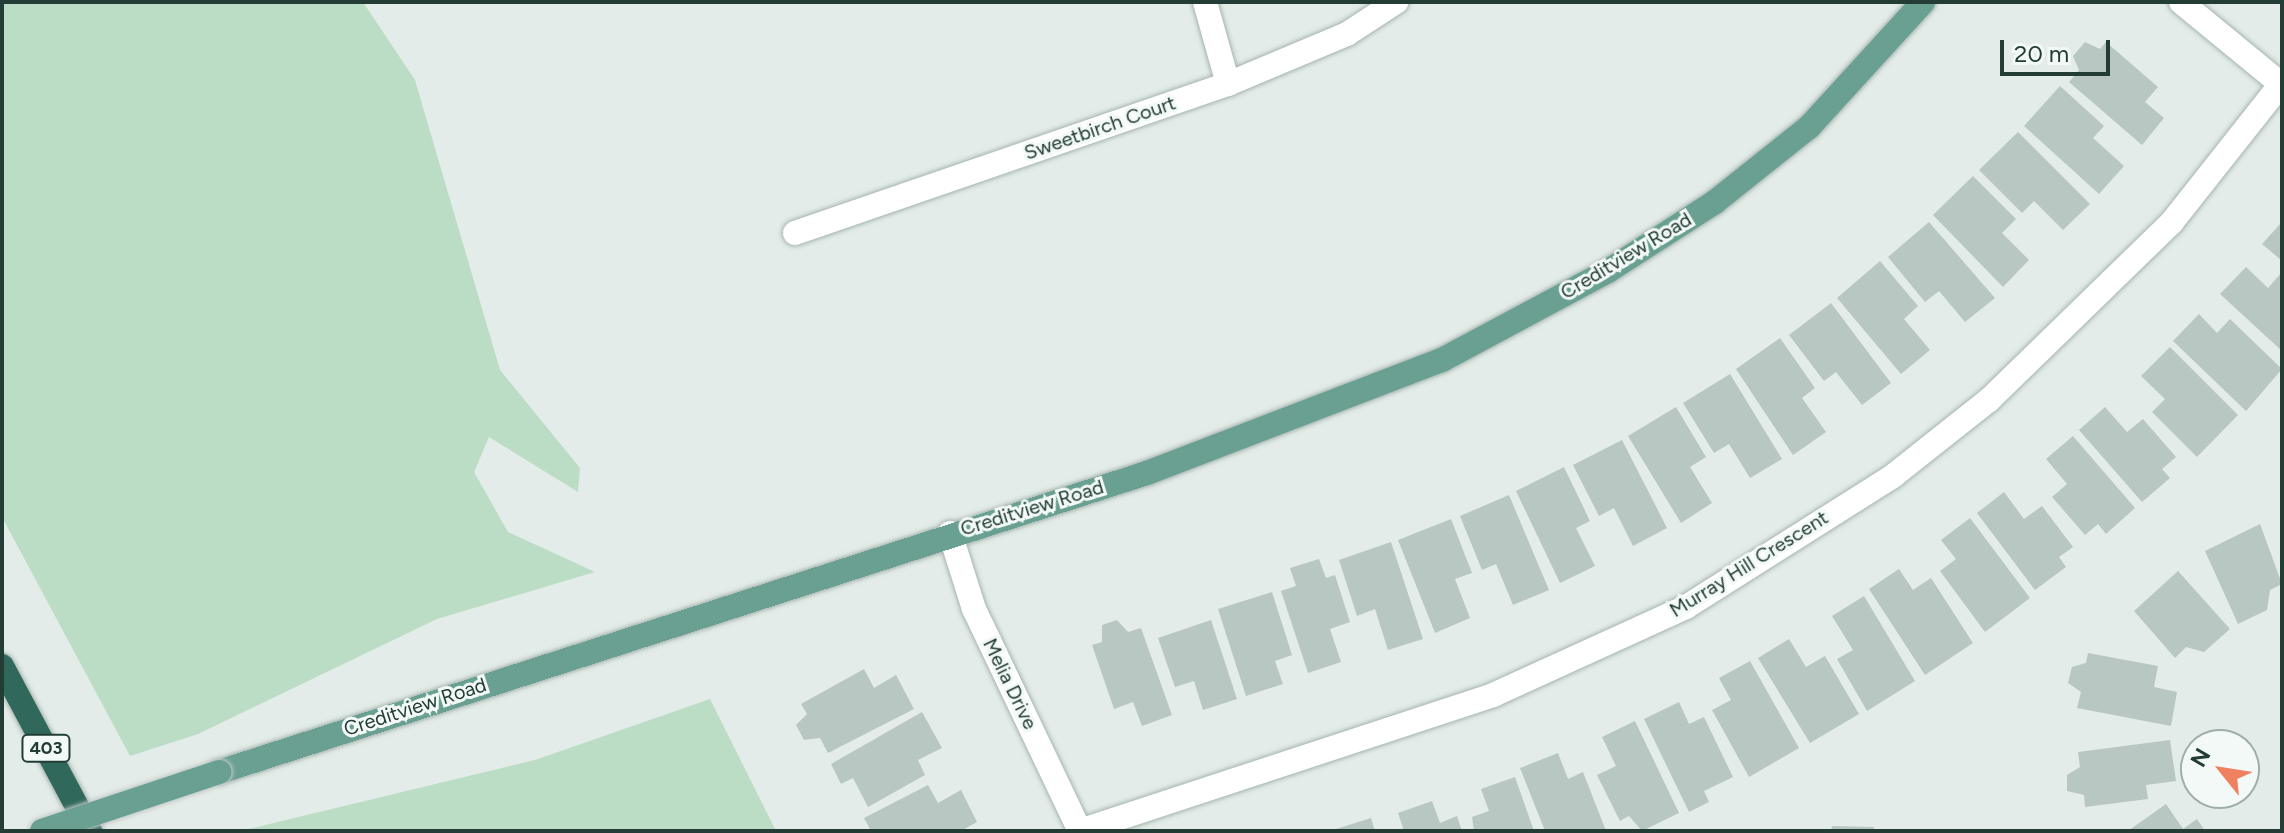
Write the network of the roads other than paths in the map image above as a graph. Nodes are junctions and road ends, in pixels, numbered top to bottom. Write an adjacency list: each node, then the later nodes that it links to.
1 (1205, 2): 5 (street)
2 (1396, 2): 5 (street, Sweetbirch Court)
3 (1923, 2): 8 (main road, Creditview Road)
4 (2181, 2): 6 (street)
5 (1228, 84): 7 (street, Sweetbirch Court)
6 (2281, 84): 12 (street, Murray Hill Crescent)
7 (795, 233)
8 (950, 533): 10 (main road, Creditview Road, bridge); 12 (street, Melia Drive)
9 (2, 666): 11 (highway, 403)
10 (42, 831)
11 (90, 831)
12 (1080, 831)

